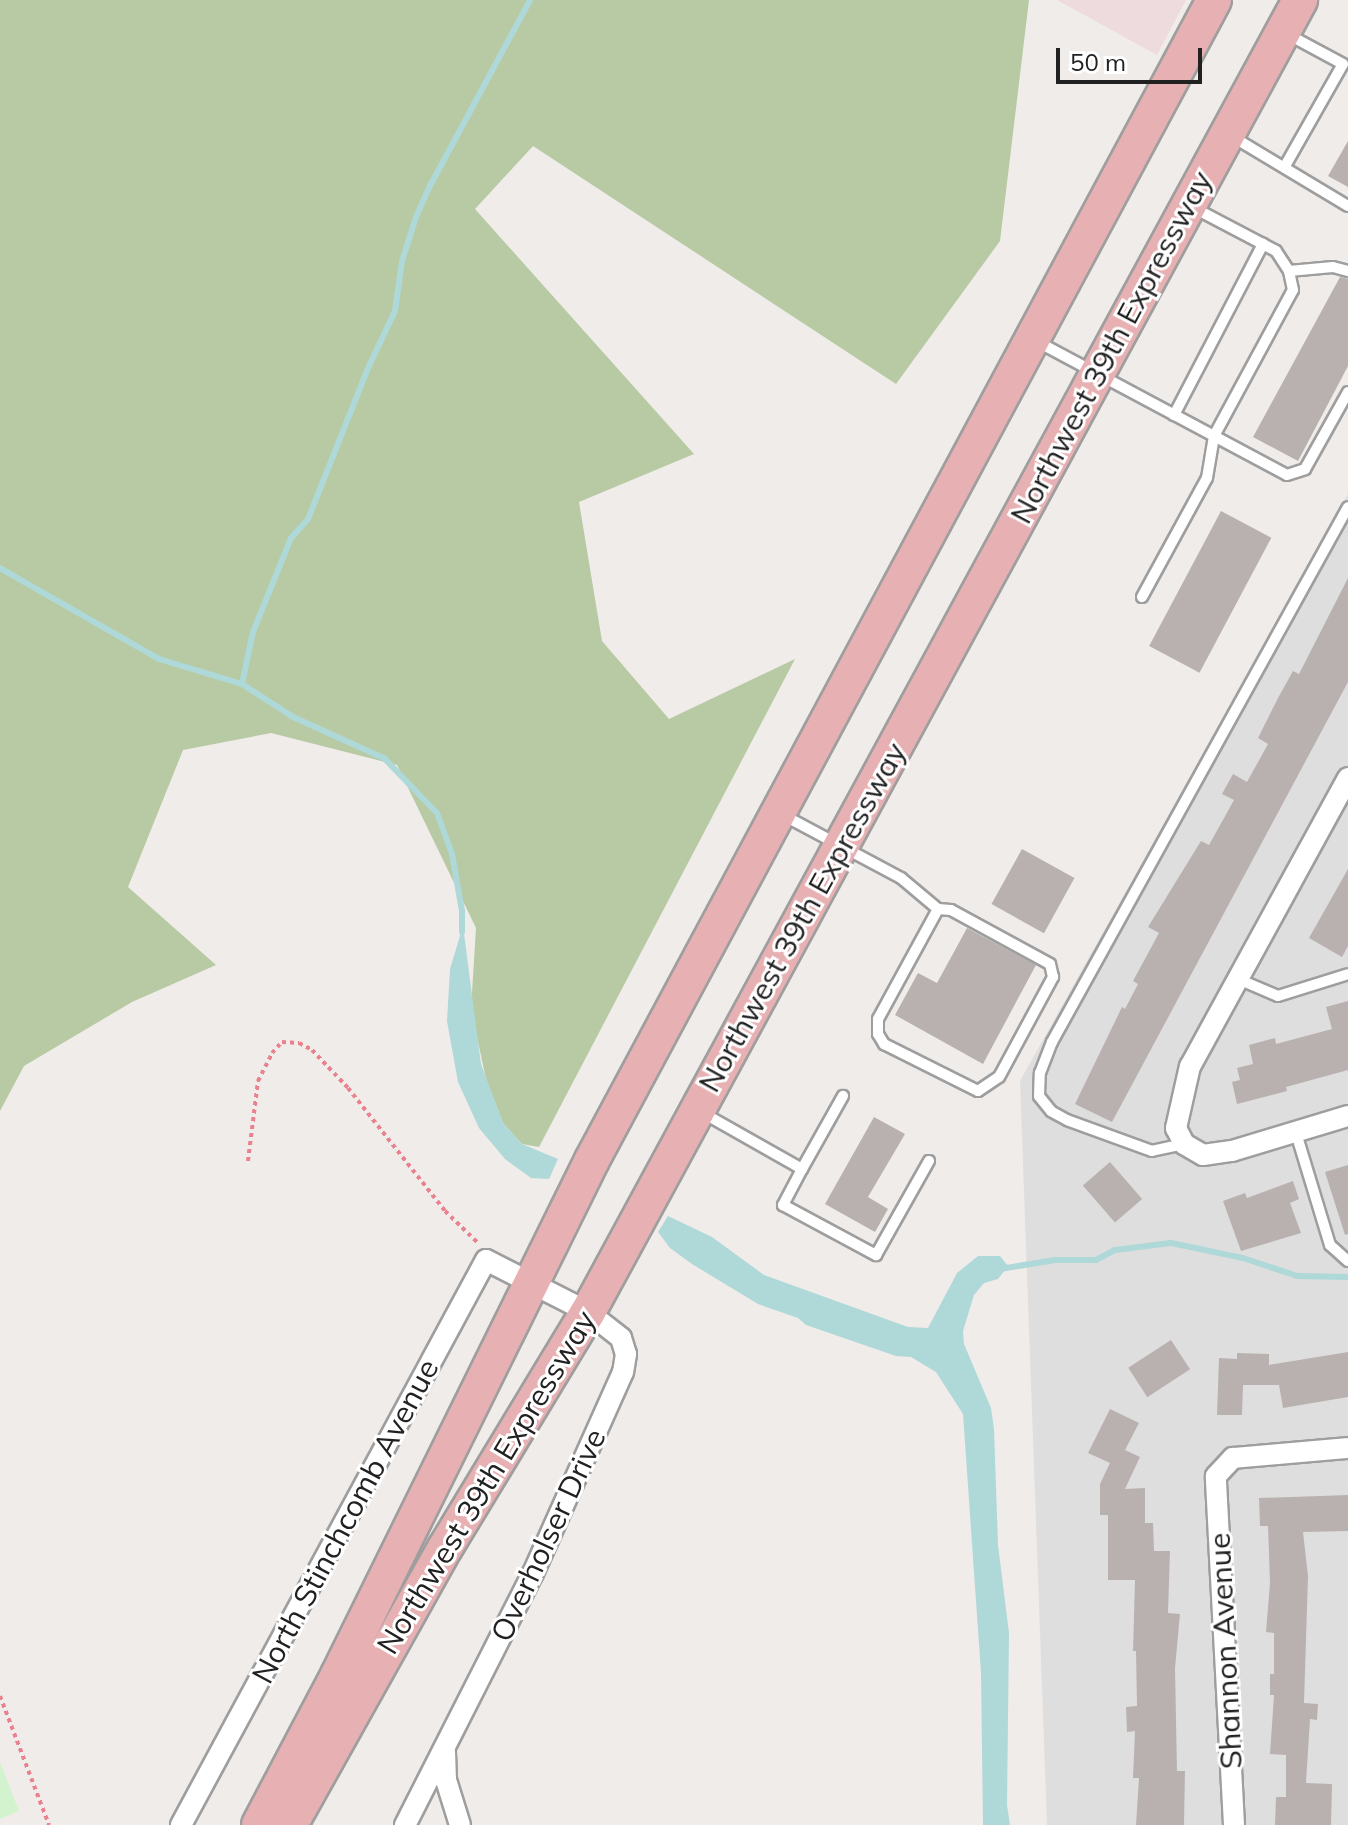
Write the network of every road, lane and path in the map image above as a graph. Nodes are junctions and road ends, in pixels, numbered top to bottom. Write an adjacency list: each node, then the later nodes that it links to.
1 (1214, 0): 12 (highway, Northwest 39th Expressway)
2 (1300, 0): 3 (highway, Northwest 39th Expressway)
3 (1282, 31): 4 (lane); 5 (highway, Northwest 39th Expressway)
4 (1345, 66): 6 (lane)
5 (1227, 134): 6 (lane); 7 (highway, Northwest 39th Expressway)
6 (1285, 166): 8 (lane)
7 (1189, 205): 9 (lane); 13 (highway, Northwest 39th Expressway)
8 (1348, 206)
9 (1263, 244): 10 (lane); 15 (lane)
10 (1289, 271): 11 (lane); 16 (lane)
11 (1348, 271)
12 (1033, 340): 13 (lane); 20 (highway, Northwest 39th Expressway)
13 (1097, 374): 15 (lane); 21 (highway, Northwest 39th Expressway)
14 (1348, 392): 16 (lane)
15 (1174, 415): 16 (lane)
16 (1214, 436): 18 (lane)
17 (1348, 507): 29 (lane)
18 (1142, 597)
19 (1348, 778): 24 (street)
20 (777, 813): 21 (lane); 35 (highway, Northwest 39th Expressway)
21 (841, 846): 22 (lane); 26 (highway, Northwest 39th Expressway)
22 (938, 909): 22 (lane)
23 (1348, 974): 24 (lane)
24 (1238, 979): 29 (street)
25 (843, 1096): 32 (lane)
26 (697, 1110): 32 (lane); 36 (highway, Northwest 39th Expressway)
27 (1348, 1116): 28 (street)
28 (1296, 1133): 29 (street); 34 (lane)
29 (1184, 1144)
30 (248, 1161): 33 (path)
31 (929, 1161): 32 (lane)
32 (802, 1169)
33 (486, 1260): 35 (street); 41 (street, North Stinchcomb Avenue)
34 (1348, 1261)
35 (530, 1280): 36 (street, Overholser Drive); 42 (highway, Northwest 39th Expressway)
36 (588, 1312): 39 (street, Overholser Drive); 43 (highway, Northwest 39th Expressway)
37 (1348, 1448): 46 (street, Shannon Avenue)
38 (0, 1696): 40 (path)
39 (445, 1748): 44 (street, Overholser Drive); 45 (street)
40 (49, 1825)
41 (181, 1825)
42 (259, 1825)
43 (290, 1825)
44 (405, 1825)
45 (460, 1825)
46 (1234, 1825)

